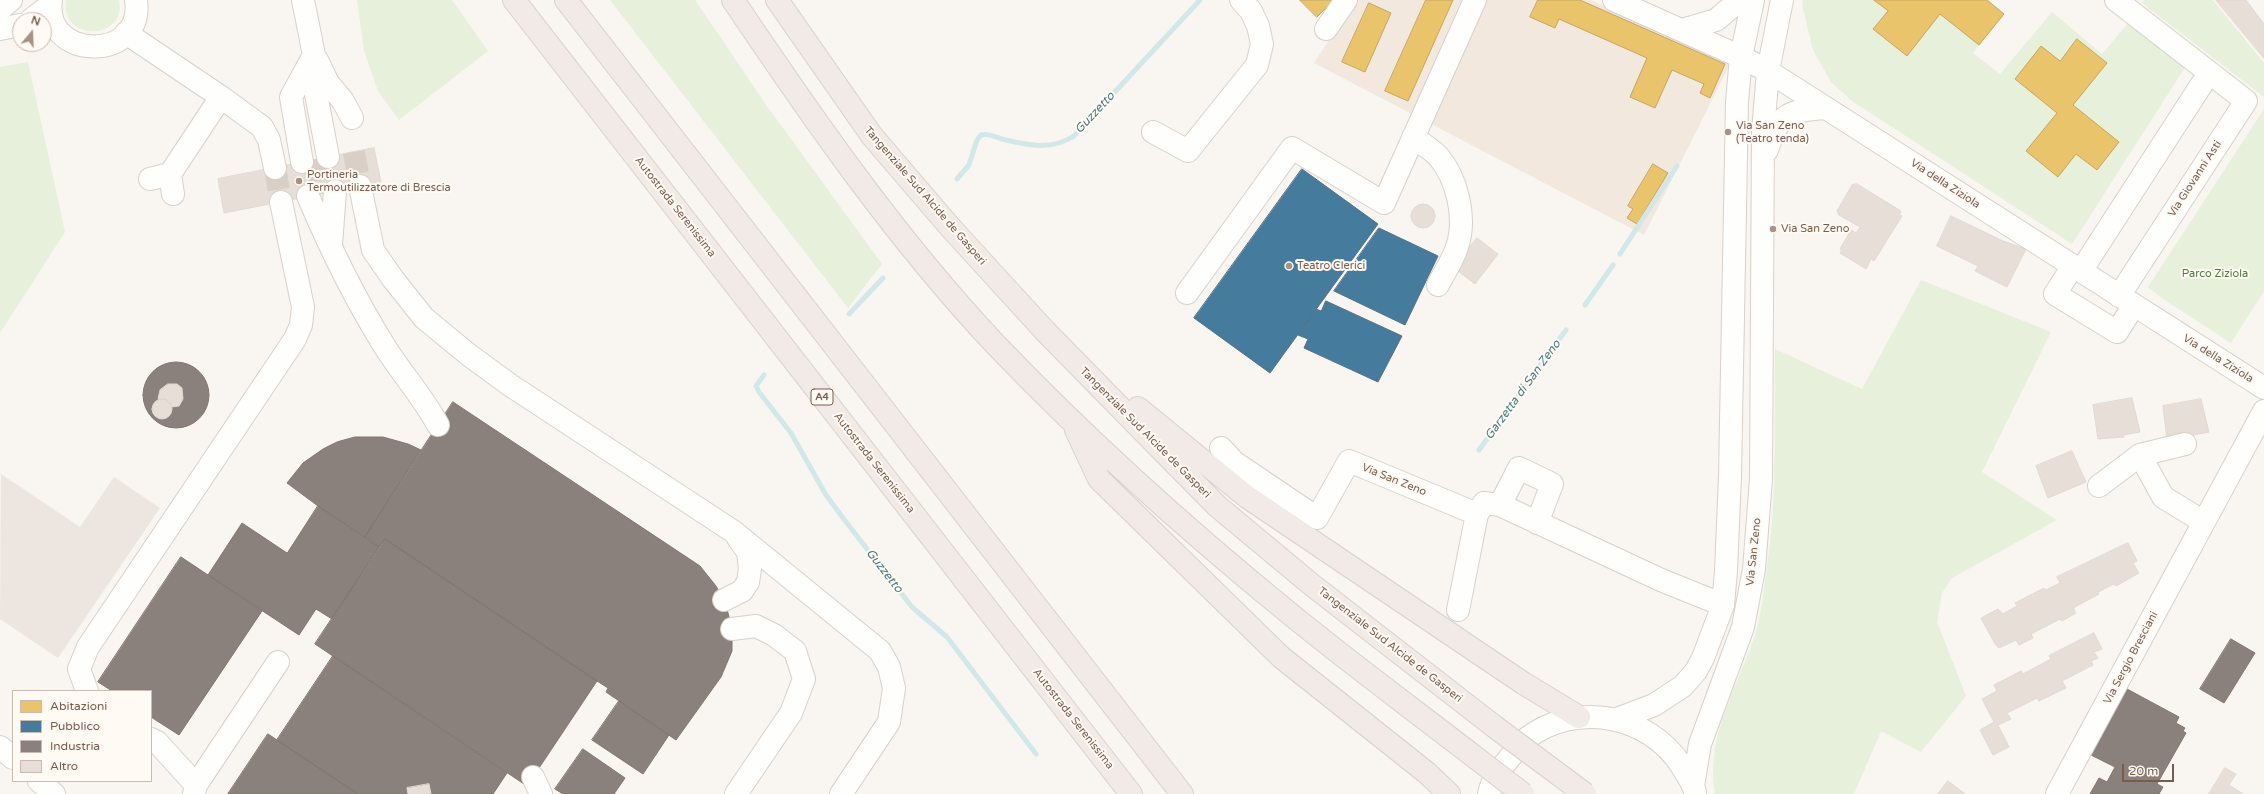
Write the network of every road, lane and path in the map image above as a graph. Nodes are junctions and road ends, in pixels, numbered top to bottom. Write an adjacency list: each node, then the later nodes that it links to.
1 (11, 0): 17 (street)
2 (136, 0): 24 (street)
3 (303, 0): 25 (street)
4 (514, 0): 76 (highway, Autostrada Serenissima / A4)
5 (566, 0): 77 (highway)
6 (733, 0): 48 (highway)
7 (777, 0): 45 (highway, Tangenziale Sud Alcide de Gasperi)
8 (1241, 0): 32 (street)
9 (1346, 0): 21 (street)
10 (1475, 0): 33 (street)
11 (1614, 0): 22 (street, Via della Ziziola)
12 (1740, 0): 22 (street)
13 (1753, 0): 26 (street, Via San Zeno)
14 (1782, 0): 27 (street, Via San Zeno)
15 (2116, 0): 28 (street, Via Giovanni Asti)
16 (50, 2): 18 (street); 23 (street)
17 (0, 9)
18 (39, 12)
19 (12, 27): 20 (street)
20 (0, 29)
21 (1326, 29)
22 (1682, 30): 26 (street, Via della Ziziola)
23 (54, 33): 24 (street)
24 (126, 34): 29 (street)
25 (314, 55): 31 (street); 34 (street)
26 (1741, 57): 27 (street, Via della Ziziola); 60 (street, Via San Zeno)
27 (1768, 71): 30 (street, Via della Ziziola); 35 (street, Via San Zeno)
28 (2209, 73): 41 (street); 44 (street, Via Giovanni Asti)
29 (221, 97): 36 (street); 37 (street)
30 (1826, 108): 35 (street); 41 (street, Via della Ziziola)
31 (352, 118)
32 (1153, 132)
33 (1413, 137): 42 (street); 43 (street)
34 (316, 160)
35 (1763, 163): 72 (street, Via San Zeno)
36 (275, 168)
37 (164, 183)
38 (360, 186): 58 (street)
39 (322, 194): 49 (street)
40 (282, 202): 64 (street)
41 (2077, 269): 44 (street, Via della Ziziola); 44 (street)
42 (1438, 285)
43 (1187, 293)
44 (2126, 300): 46 (street, Via della Ziziola)
45 (1088, 375): 65 (highway); 81 (highway, Tangenziale Sud Alcide de Gasperi, bridge)
46 (2264, 388)
47 (2264, 411): 56 (street, Via Sergio Bresciani)
48 (1072, 422): 78 (highway); 80 (highway, bridge)
49 (438, 425)
50 (2185, 444): 52 (street)
51 (1221, 448): 55 (street, Via San Zeno)
52 (2140, 455): 53 (street); 56 (street)
53 (2098, 486)
54 (1500, 505): 55 (street); 57 (street); 57 (street)
55 (1477, 514): 61 (street)
56 (2204, 522): 82 (street, Via Sergio Bresciani)
57 (1537, 523): 60 (street)
58 (734, 532): 59 (street); 75 (street)
59 (724, 600)
60 (1723, 605): 66 (street, Via San Zeno)
61 (1458, 610)
62 (732, 629): 74 (street)
63 (278, 662): 71 (street)
64 (87, 690)
65 (1579, 716): 66 (street, Via San Zeno); 79 (street, Via San Zeno)
66 (1617, 719): 72 (street, Via San Zeno)
67 (152, 740): 71 (street)
68 (0, 747): 69 (street)
69 (12, 757)
70 (40, 782): 73 (street)
71 (195, 790)
72 (1694, 790)
73 (54, 794)
74 (736, 794)
75 (841, 794)
76 (1131, 794)
77 (1182, 794)
78 (1449, 794)
79 (1490, 794)
80 (1523, 794)
81 (1585, 794)
82 (2057, 794)

